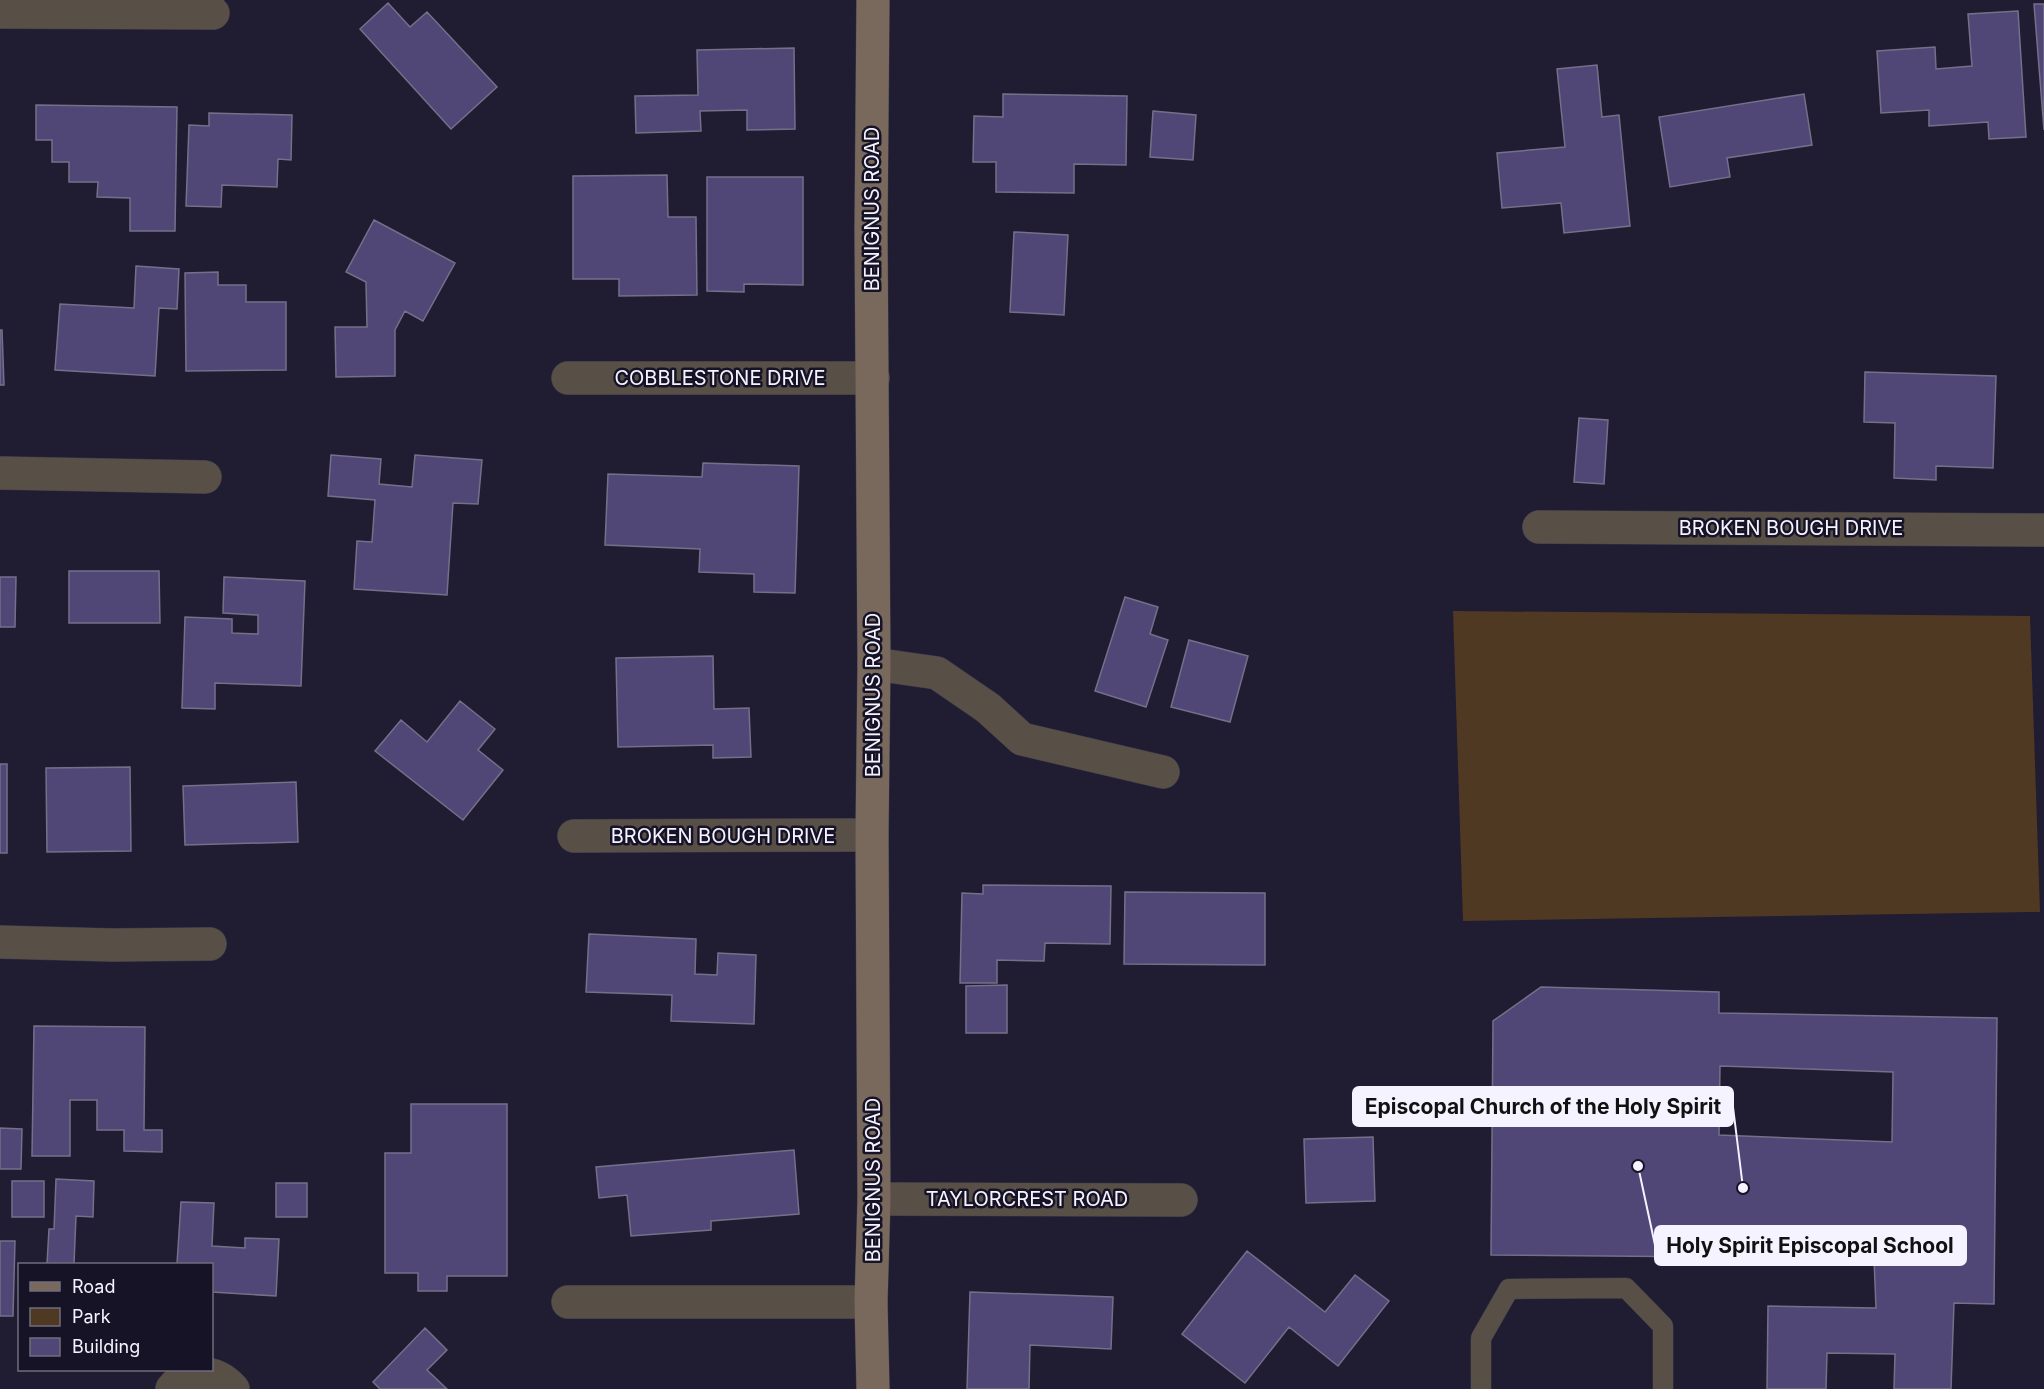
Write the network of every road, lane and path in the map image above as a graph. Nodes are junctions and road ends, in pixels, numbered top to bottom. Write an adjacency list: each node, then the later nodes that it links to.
1 (873, 0): 5 (street, BENIGNUS ROAD)
2 (0, 12): 3 (street)
3 (213, 13)
4 (568, 378): 5 (street, COBBLESTONE DRIVE)
5 (873, 378): 10 (street, BENIGNUS ROAD)
6 (0, 473): 7 (street)
7 (205, 477)
8 (1539, 527): 9 (street, BROKEN BOUGH DRIVE)
9 (2044, 530)
10 (874, 664): 11 (street); 12 (street, BENIGNUS ROAD)
11 (1163, 772)
12 (872, 835): 13 (street, BROKEN BOUGH DRIVE); 16 (street, BENIGNUS ROAD)
13 (574, 836)
14 (0, 942): 15 (street)
15 (210, 944)
16 (874, 1199): 17 (street, TAYLORCREST ROAD); 19 (street, BENIGNUS ROAD)
17 (1180, 1200)
18 (568, 1302): 19 (street)
19 (871, 1302): 22 (street, BENIGNUS ROAD)
20 (172, 1389): 21 (street)
21 (232, 1389)
22 (873, 1389)
23 (1481, 1389): 24 (lane)
24 (1663, 1389)

